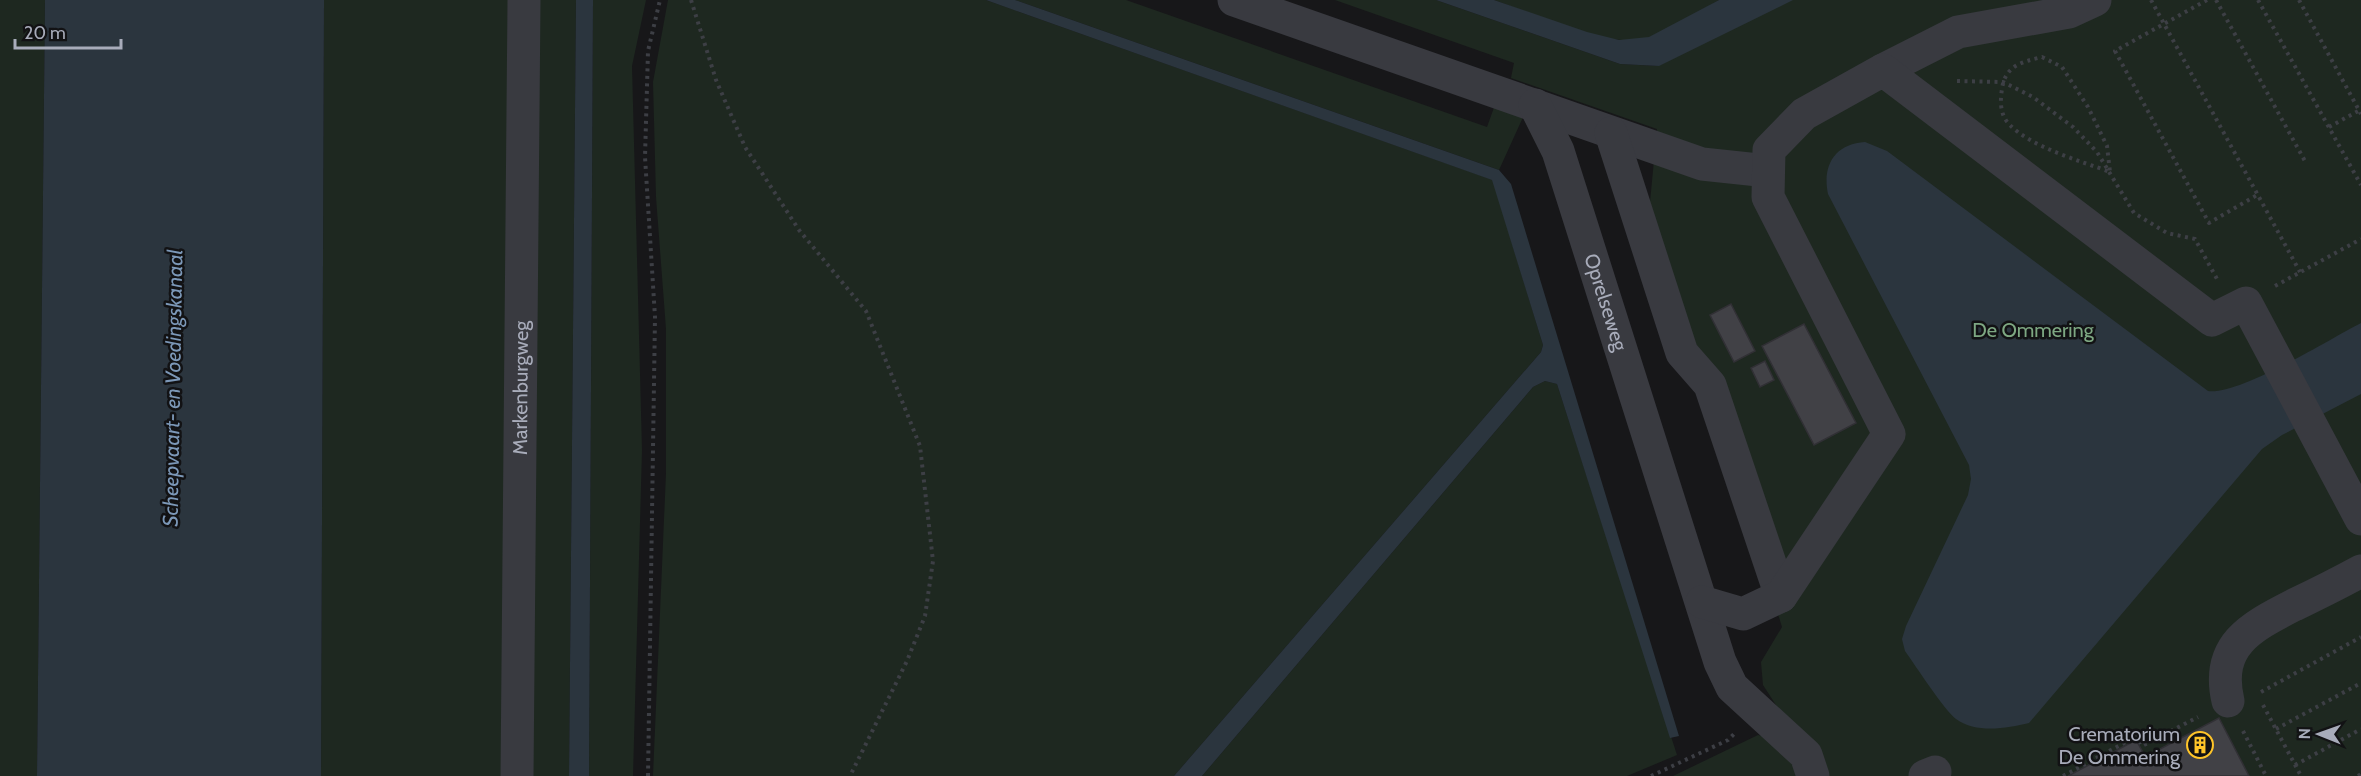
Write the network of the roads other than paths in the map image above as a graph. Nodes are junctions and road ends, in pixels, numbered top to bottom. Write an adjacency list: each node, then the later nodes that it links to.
1 (524, 0): 13 (street, Markenburgweg)
2 (1234, 0): 5 (street)
3 (2096, 0): 4 (street)
4 (1883, 70): 7 (street); 8 (street)
5 (1535, 105): 6 (street); 11 (street, Oprelseweg)
6 (1611, 133): 7 (street); 10 (street)
7 (1768, 171): 10 (street)
8 (2361, 519)
9 (2361, 571): 12 (street)
10 (1781, 596): 11 (street)
11 (1702, 602): 14 (street, Oprelseweg)
12 (2243, 697)
13 (517, 776)
14 (1813, 776)

